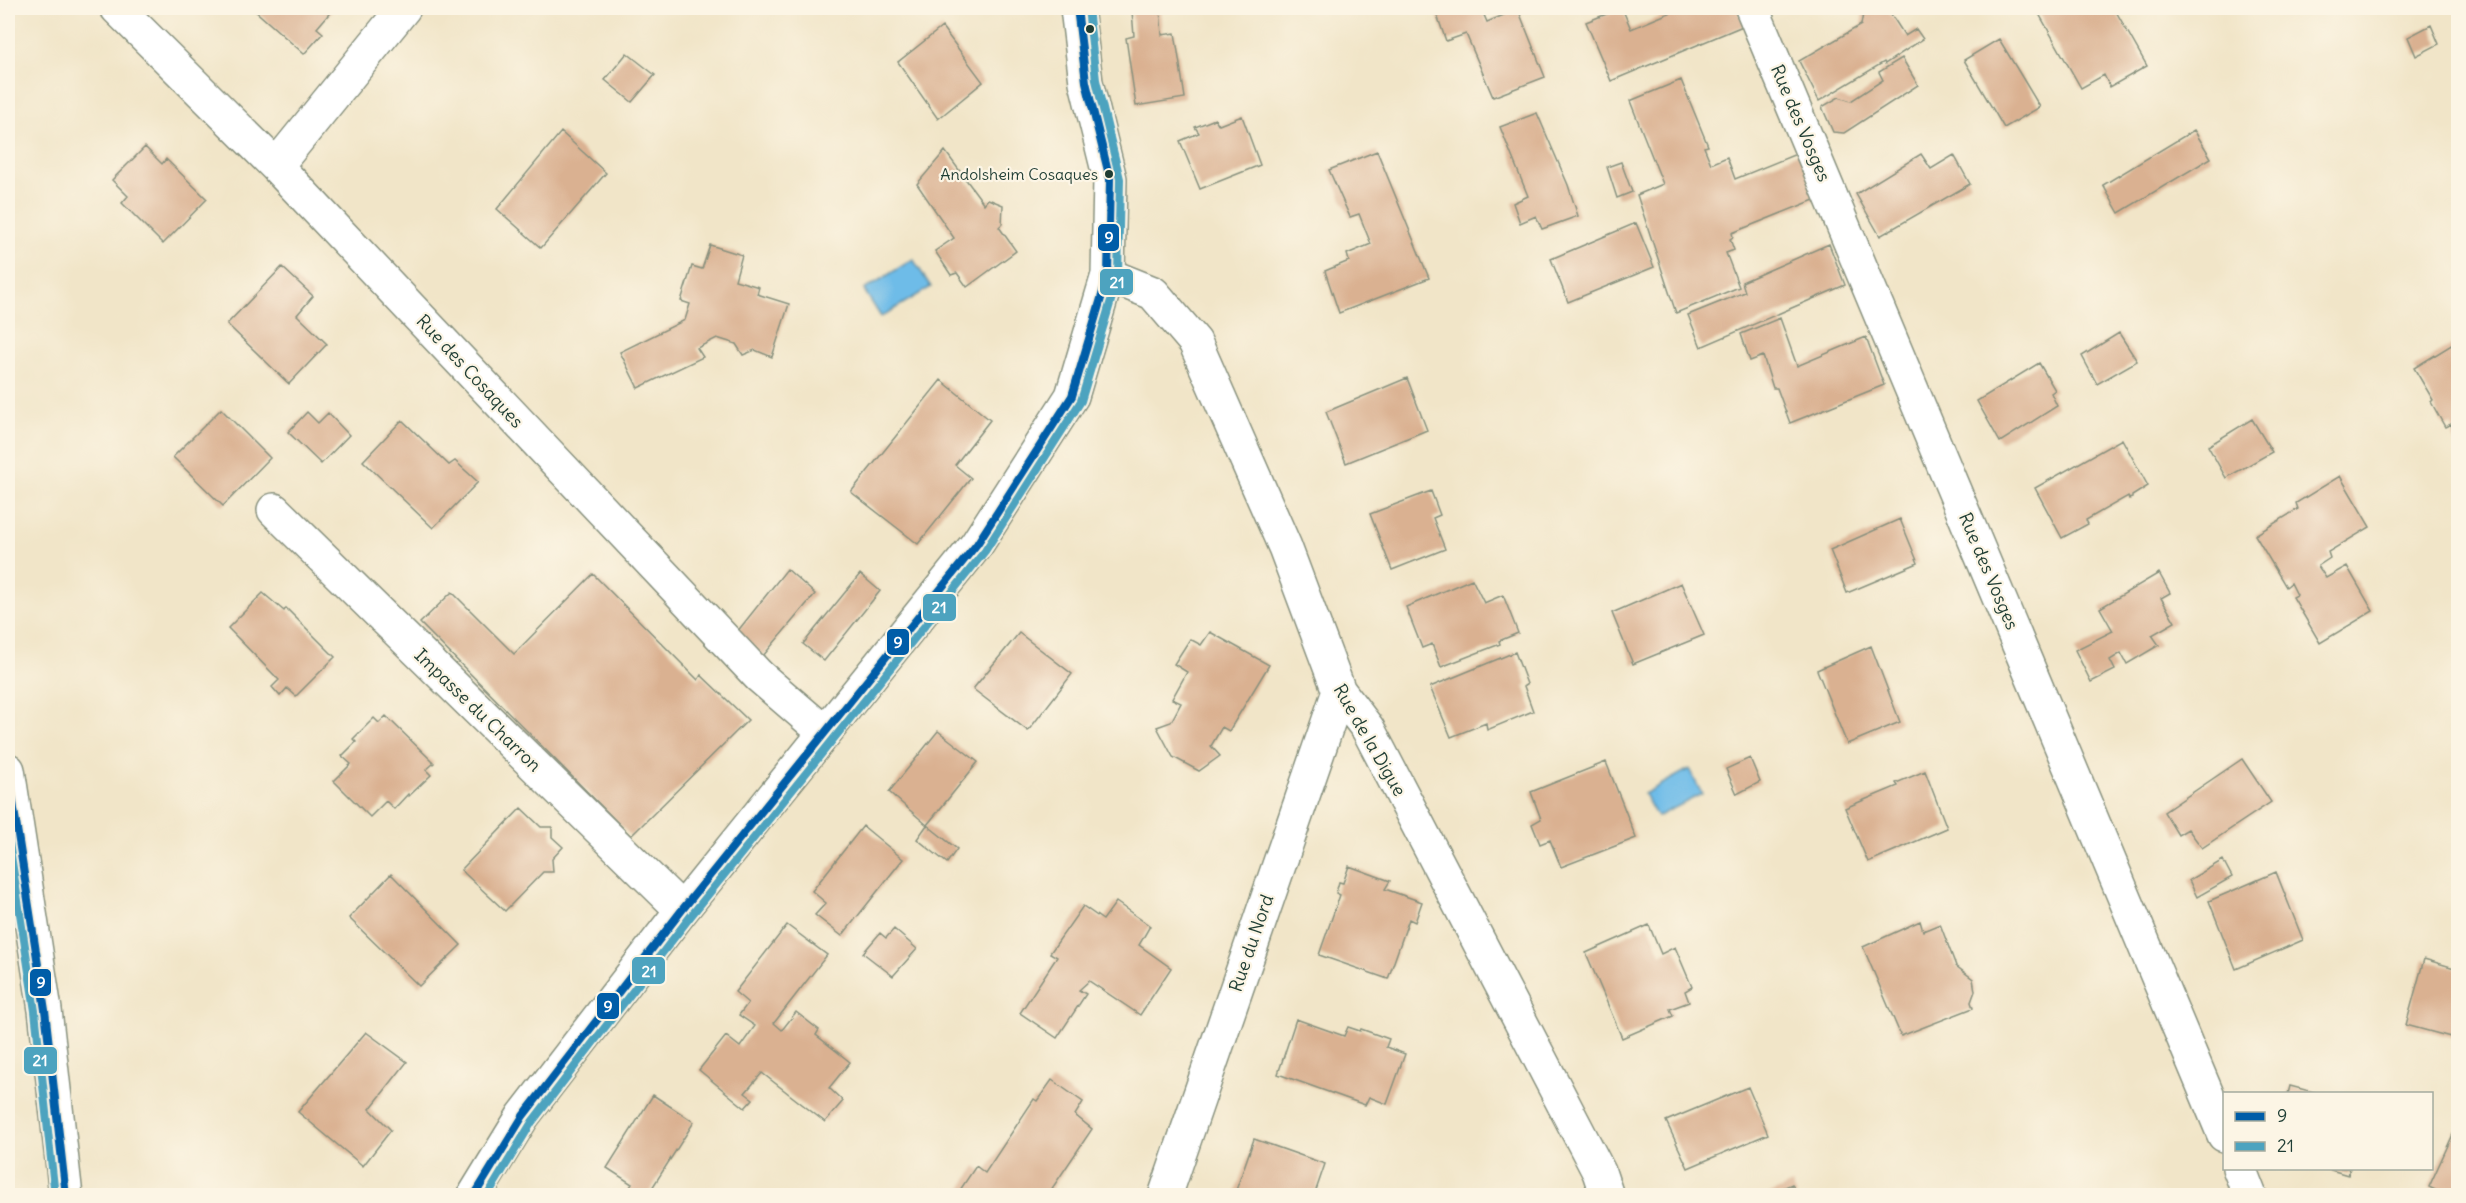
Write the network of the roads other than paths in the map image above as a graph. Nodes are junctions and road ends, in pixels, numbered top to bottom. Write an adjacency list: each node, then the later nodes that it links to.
1 (117, 8): 5 (street, Rue des Cosaques)
2 (404, 8): 5 (street)
3 (1077, 8): 6 (street)
4 (1752, 8): 12 (street, Rue des Vosges)
5 (276, 166): 9 (street, Rue des Cosaques)
6 (1107, 275): 8 (street, Rue de la Digue); 9 (street)
7 (274, 510): 11 (street, Impasse du Charron)
8 (1339, 691): 16 (street, Rue du Nord); 17 (street, Rue de la Digue)
9 (824, 732): 11 (street)
10 (8, 770): 14 (street)
11 (682, 910): 15 (street)
12 (2223, 1133)
13 (2240, 1170): 18 (street)
14 (66, 1196)
15 (474, 1196)
16 (1165, 1196)
17 (1607, 1196)
18 (2250, 1196)

